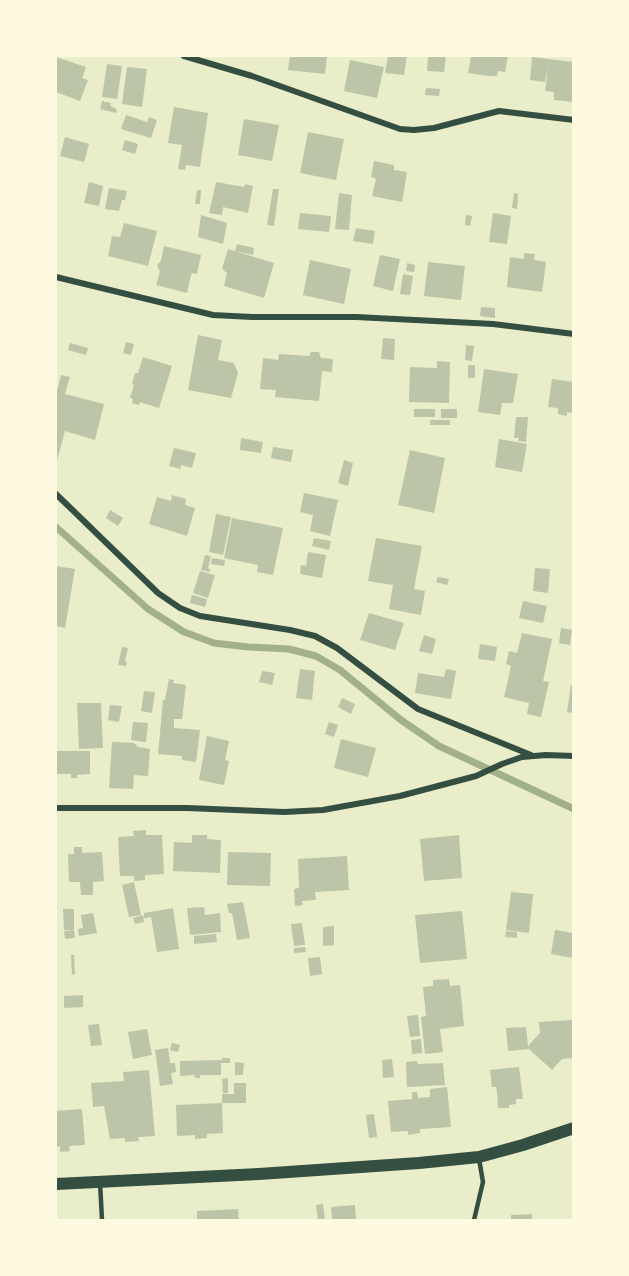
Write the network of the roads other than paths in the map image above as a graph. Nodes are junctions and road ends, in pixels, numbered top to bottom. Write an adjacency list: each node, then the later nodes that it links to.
1 (184, 56): 2 (street)
2 (573, 120)
3 (56, 277): 4 (street)
4 (573, 334)
5 (56, 494): 6 (street)
6 (531, 756): 7 (street); 8 (street)
7 (573, 756)
8 (56, 808)
9 (573, 1128): 10 (main road)
10 (479, 1157): 11 (main road); 14 (lane)
11 (100, 1182): 12 (main road); 13 (lane)
12 (56, 1184)
13 (102, 1221)
14 (474, 1221)

